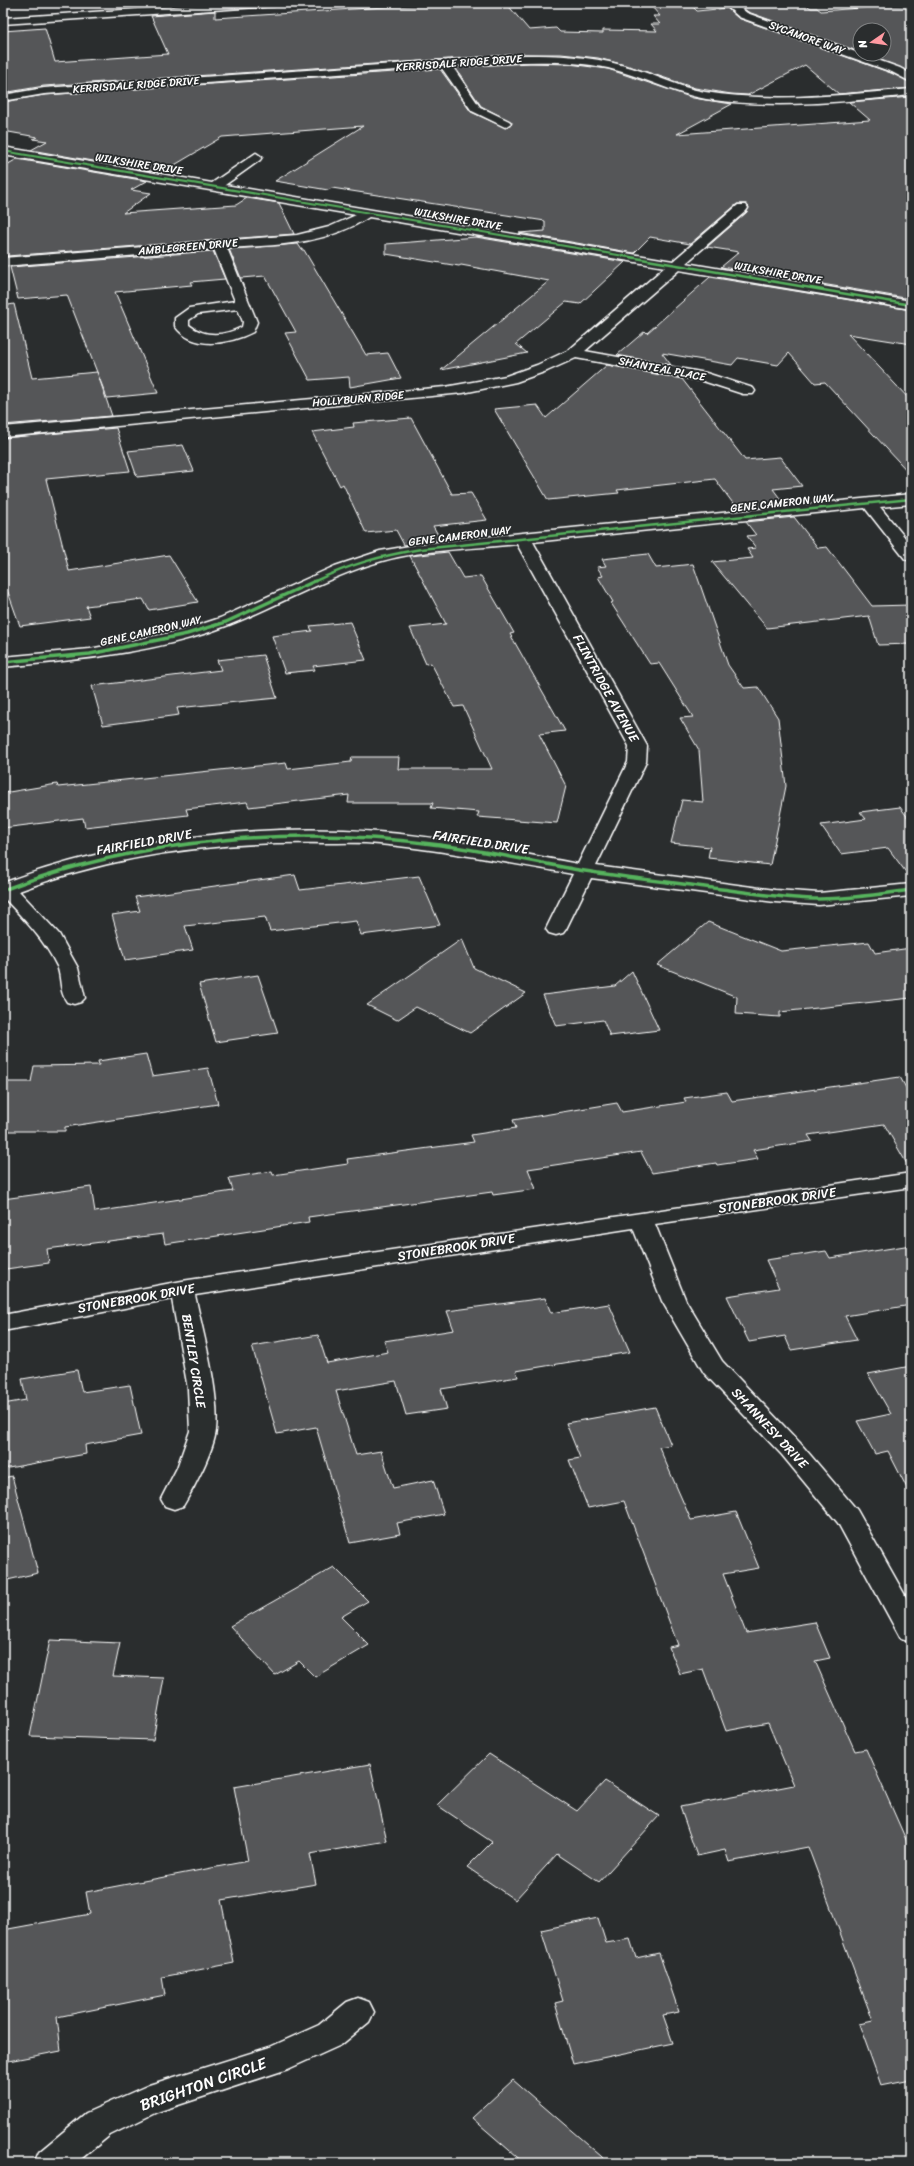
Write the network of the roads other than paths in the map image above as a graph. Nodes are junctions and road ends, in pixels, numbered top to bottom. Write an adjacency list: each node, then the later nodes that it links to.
1 (274, 3): 3 (street)
2 (728, 3): 5 (street, SYCAMORE WAY)
3 (3, 21)
4 (444, 64): 6 (street, KERRISDALE RIDGE DRIVE); 7 (street, KERRISDALE RIDGE DRIVE); 8 (street)
5 (911, 79)
6 (911, 92)
7 (3, 98)
8 (505, 123)
9 (3, 151): 11 (street, WILKSHIRE DRIVE)
10 (256, 157): 11 (street)
11 (215, 186): 13 (street, WILKSHIRE DRIVE)
12 (742, 208): 16 (street, HOLLYBURN RIDGE)
13 (367, 213): 14 (street, AMBLEGREEN DRIVE); 16 (street, WILKSHIRE DRIVE)
14 (219, 245): 15 (street, AMBLEGREEN DRIVE); 17 (street)
15 (3, 262)
16 (675, 265): 18 (street, WILKSHIRE DRIVE); 19 (street, HOLLYBURN RIDGE)
17 (242, 304)
18 (911, 305)
19 (574, 353): 20 (street, SHANTEAL PLACE); 21 (street, HOLLYBURN RIDGE)
20 (748, 391)
21 (3, 432)
22 (911, 499): 23 (street, GENE CAMERON WAY)
23 (869, 503): 24 (street, GENE CAMERON WAY); 25 (street)
24 (522, 538): 26 (street, GENE CAMERON WAY); 27 (street, FLINTRIDGE AVENUE)
25 (911, 556)
26 (3, 662)
27 (586, 871): 28 (street, FAIRFIELD DRIVE); 29 (street, FAIRFIELD DRIVE); 30 (street, FLINTRIDGE AVENUE)
28 (4, 890): 31 (street)
29 (911, 890)
30 (556, 929)
31 (74, 998)
32 (911, 1180): 33 (street, STONEBROOK DRIVE)
33 (641, 1219): 34 (street, STONEBROOK DRIVE); 37 (street, SHANNESY DRIVE)
34 (182, 1289): 35 (street, STONEBROOK DRIVE); 36 (street, BENTLEY CIRCLE)
35 (3, 1323)
36 (174, 1499)
37 (911, 1632)
38 (358, 2012): 39 (street, BRIGHTON CIRCLE)
39 (51, 2163)

